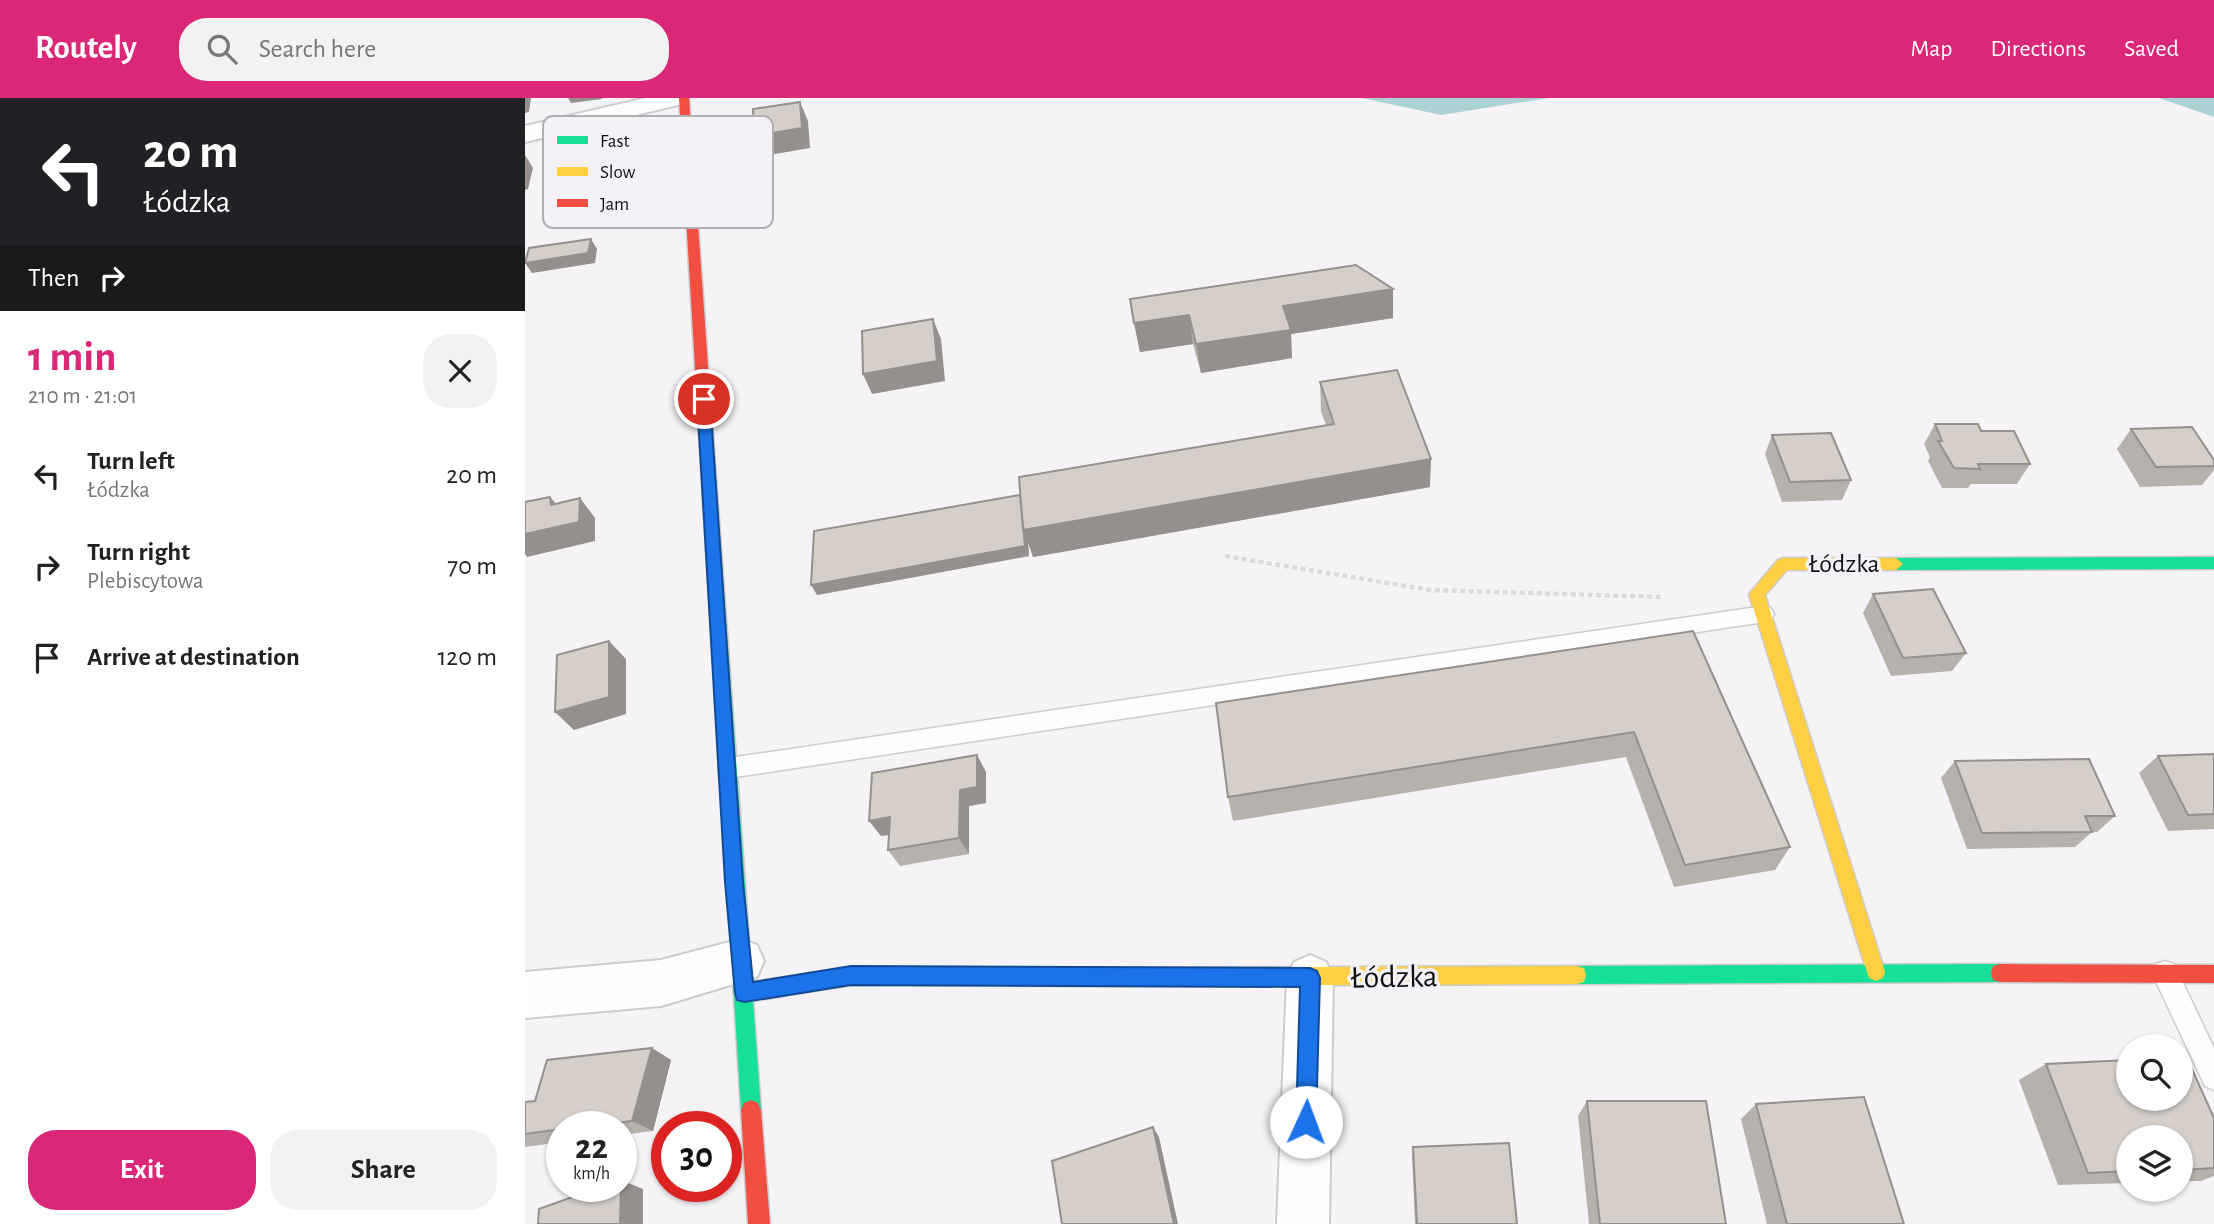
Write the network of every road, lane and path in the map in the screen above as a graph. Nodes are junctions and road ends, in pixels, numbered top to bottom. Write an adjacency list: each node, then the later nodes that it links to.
1 (677, 98): 3 (street)
2 (684, 98): 4 (street)
3 (601, 116)
4 (685, 116)
5 (543, 130): 6 (street)
6 (525, 134)
7 (693, 228): 12 (street)
8 (1225, 556): 10 (path)
9 (2214, 564): 11 (street, Łódzka)
10 (1664, 597)
11 (1764, 614): 12 (lane); 13 (street, Łódzka)
12 (729, 768): 16 (street)
13 (1877, 972): 14 (street, Łódzka); 17 (street, Łódzka)
14 (2165, 973): 15 (street, Łódzka); 19 (lane)
15 (2214, 974)
16 (743, 977): 17 (street, Łódzka); 18 (street); 20 (street)
17 (1310, 978): 21 (street)
18 (525, 995)
19 (2214, 1077)
20 (759, 1224)
21 (1303, 1224)

